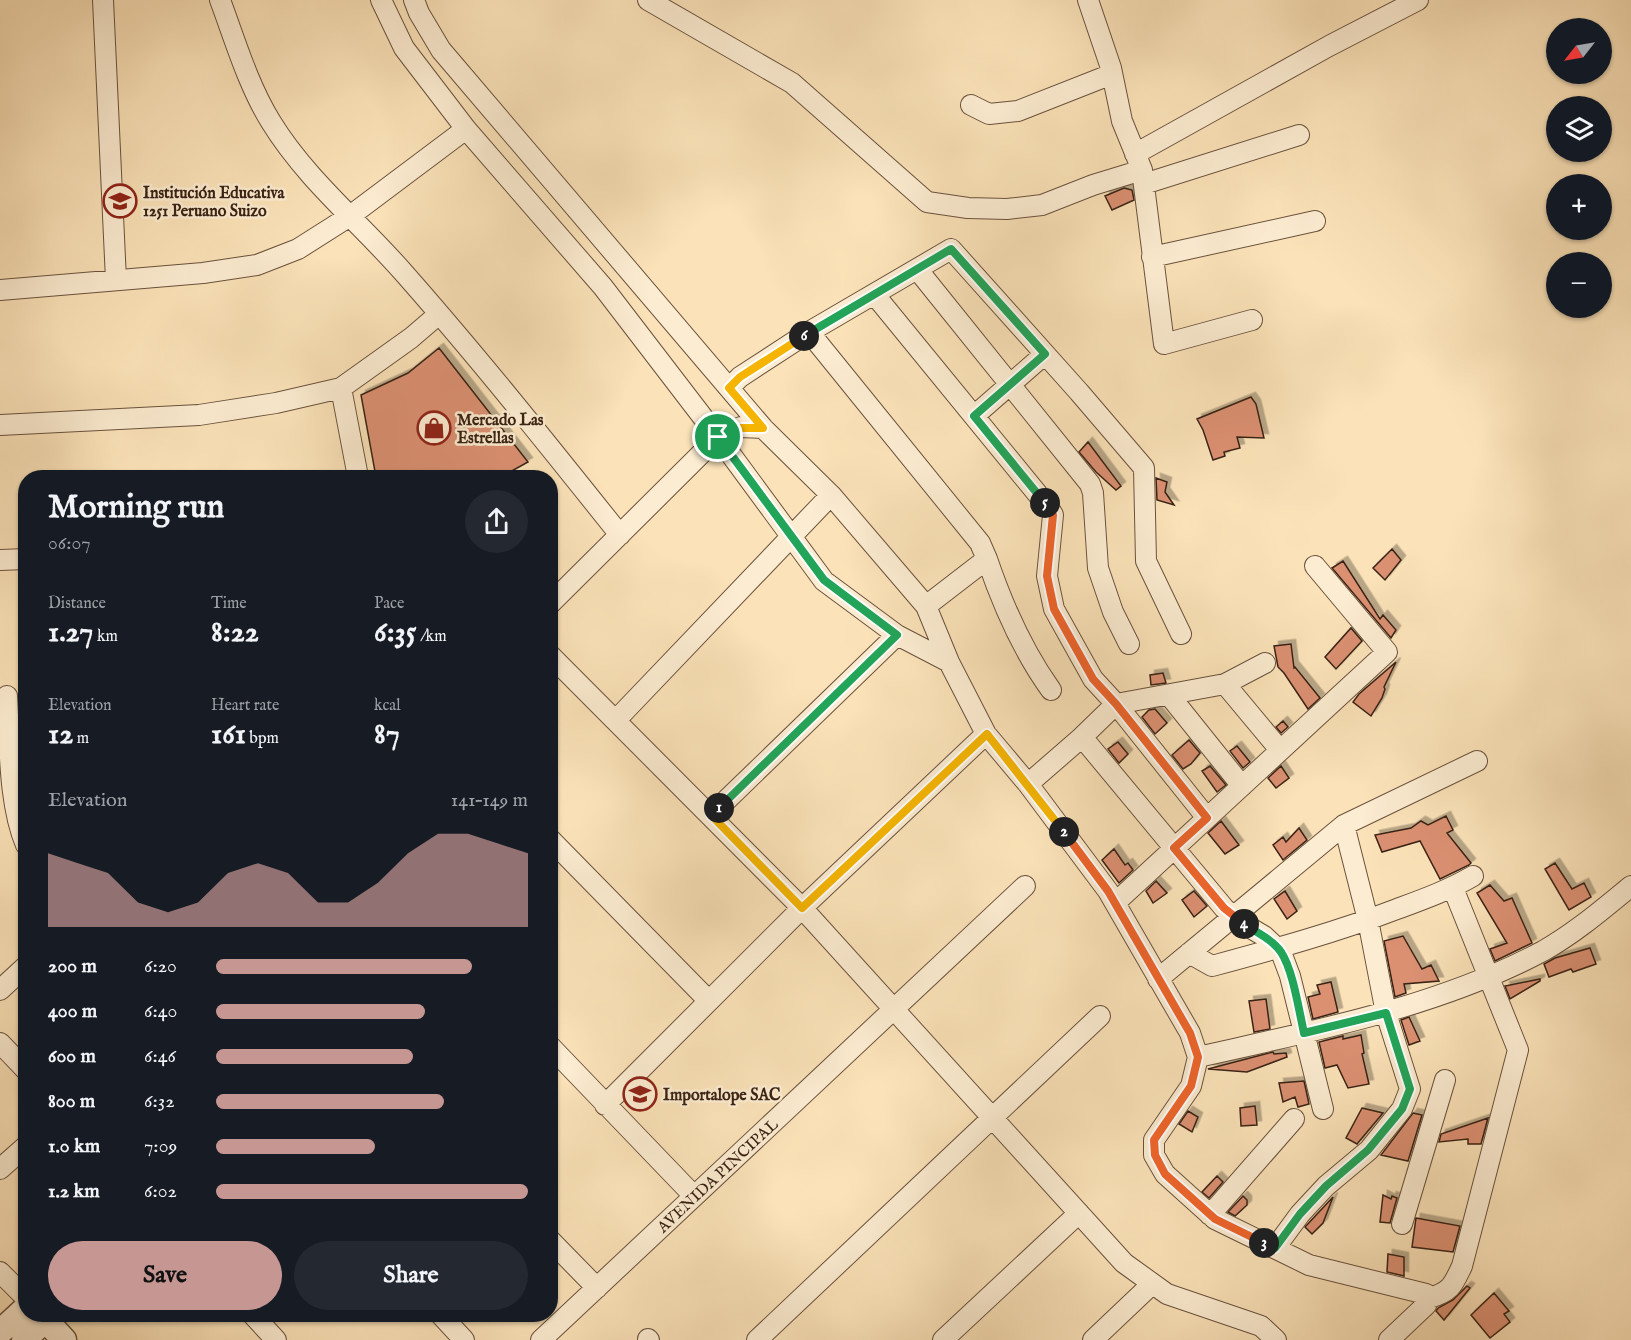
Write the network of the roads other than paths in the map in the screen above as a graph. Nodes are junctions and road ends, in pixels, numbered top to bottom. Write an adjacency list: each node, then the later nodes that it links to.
1 (103, 0): 17 (street)
2 (220, 0): 13 (street)
3 (381, 0): 10 (street)
4 (414, 0): 26 (street)
5 (648, 0): 12 (street)
6 (1088, 0): 8 (street)
7 (1418, 0): 12 (street)
8 (1112, 74): 9 (street); 12 (street)
9 (971, 105)
10 (466, 129): 13 (street); 30 (street)
11 (1299, 135): 12 (street)
12 (1140, 170): 15 (street)
13 (350, 216): 17 (street); 20 (street)
14 (1315, 221): 15 (street)
15 (1152, 257): 21 (street)
16 (917, 269): 19 (street); 23 (street); 24 (street)
17 (116, 280): 18 (street)
18 (0, 290)
19 (874, 294): 22 (street); 27 (street)
20 (439, 314): 25 (street); 33 (street)
21 (1252, 320)
22 (809, 332): 26 (street); 35 (street)
23 (1045, 354): 24 (street); 41 (street)
24 (1011, 386): 27 (street); 43 (street)
25 (340, 387): 28 (street); 31 (street)
26 (729, 388): 29 (street)
27 (974, 416): 51 (street)
28 (0, 425)
29 (763, 428): 30 (street); 32 (street)
30 (718, 437): 33 (street); 34 (street)
31 (357, 470)
32 (831, 495): 34 (street); 40 (street)
33 (620, 535): 39 (street)
34 (791, 536): 42 (street); 52 (street)
35 (987, 559): 40 (street); 48 (street)
36 (18, 560): 37 (street)
37 (0, 561)
38 (1315, 566): 55 (street)
39 (558, 596)
40 (926, 606): 44 (street)
41 (1181, 634)
42 (897, 635): 44 (street); 60 (street)
43 (1129, 644)
44 (949, 662): 53 (street)
45 (558, 663): 52 (street)
46 (1266, 663): 47 (street)
47 (1225, 684): 49 (street); 55 (street)
48 (1051, 690)
49 (1168, 695): 51 (street); 58 (street)
50 (11, 696): 59 (street)
51 (1116, 704): 54 (street); 61 (street)
52 (616, 720): 60 (street)
53 (987, 734): 57 (street); 70 (street)
54 (1082, 737): 57 (street); 64 (street)
55 (1280, 750): 58 (street)
56 (1477, 761): 62 (street)
57 (1028, 784): 69 (street)
58 (1242, 786): 61 (street)
59 (18, 815)
60 (711, 815): 70 (street)
61 (1207, 818): 64 (street)
62 (1344, 825): 71 (street); 72 (street)
63 (558, 847): 79 (street)
64 (1174, 848): 69 (street); 71 (street)
65 (1473, 876): 68 (street)
66 (1025, 886): 80 (street, AVENIDA PINCIPAL)
67 (1631, 886): 76 (street)
68 (1454, 888): 72 (street); 76 (street)
69 (1116, 903): 77 (street)
70 (802, 908): 79 (street); 80 (street)
71 (1233, 916): 73 (street); 74 (street)
72 (1368, 920): 73 (street); 81 (street)
73 (1277, 948): 74 (street); 83 (street)
74 (1189, 953): 77 (street)
75 (18, 973): 78 (street)
76 (1489, 976): 81 (street); 105 (street)
77 (1158, 979): 86 (street)
78 (0, 990)
79 (709, 1001): 89 (street)
80 (893, 1010): 91 (street); 95 (street, AVENIDA PINCIPAL)
81 (1386, 1013): 83 (street); 100 (street)
82 (1100, 1016): 91 (street)
83 (1304, 1033): 86 (street); 90 (street)
84 (0, 1043): 87 (street)
85 (558, 1055): 89 (street)
86 (1198, 1057): 97 (street)
87 (18, 1062)
88 (1445, 1080): 98 (street)
89 (605, 1105): 95 (street)
90 (1323, 1109)
91 (992, 1117): 96 (street); 118 (street)
92 (1294, 1119): 97 (street)
93 (18, 1153): 94 (street)
94 (0, 1169)
95 (694, 1196): 103 (street, AVENIDA PINCIPAL)
96 (1079, 1213): 102 (street); 119 (street)
97 (1210, 1215): 100 (street)
98 (1402, 1224)
99 (558, 1248): 103 (street)
100 (1275, 1248): 105 (street)
101 (0, 1272): 104 (street)
102 (1152, 1284): 111 (street); 120 (street)
103 (597, 1288): 117 (street, AVENIDA PINCIPAL)
104 (18, 1290)
105 (1429, 1298): 123 (street)
106 (21, 1322): 112 (street)
107 (33, 1322): 113 (street)
108 (45, 1322): 114 (street)
109 (259, 1322): 115 (street)
110 (447, 1322): 116 (street)
111 (1261, 1326): 121 (street); 122 (street)
112 (0, 1332)
113 (24, 1340)
114 (64, 1340)
115 (276, 1340)
116 (464, 1340)
117 (541, 1340)
118 (757, 1340)
119 (943, 1340)
120 (1093, 1340)
121 (1246, 1340)
122 (1276, 1340)
123 (1389, 1340)

